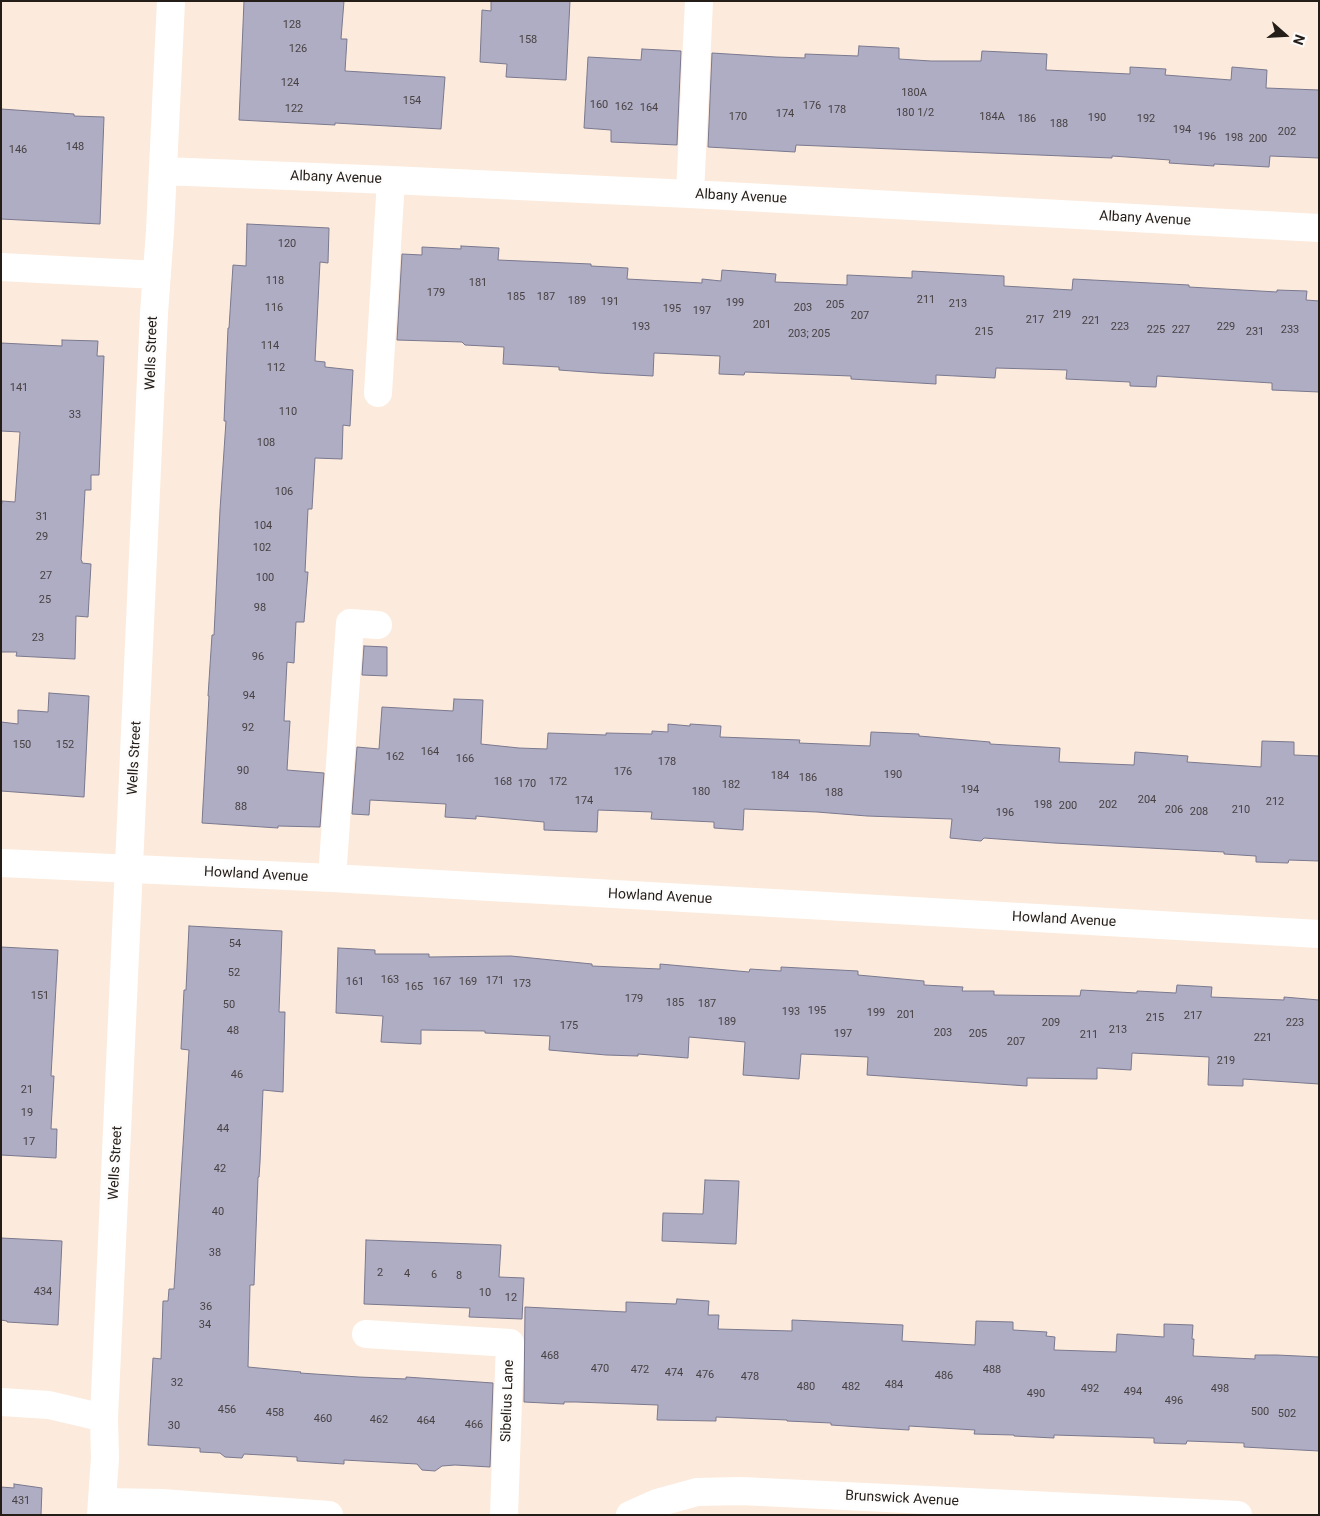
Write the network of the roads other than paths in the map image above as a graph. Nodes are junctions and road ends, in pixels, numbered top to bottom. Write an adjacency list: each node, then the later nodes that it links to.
1 (171, 1): 3 (street, Wells Street)
2 (699, 1): 5 (street)
3 (163, 171): 4 (street, Albany Avenue); 8 (street, Wells Street)
4 (391, 180): 5 (street, Albany Avenue); 9 (street)
5 (690, 194): 6 (street, Albany Avenue)
6 (1319, 228)
7 (1, 267): 8 (street)
8 (156, 275): 12 (street, Wells Street)
9 (378, 392)
10 (378, 625): 13 (street)
11 (1, 862): 12 (street, Howland Avenue)
12 (130, 869): 13 (street, Howland Avenue); 17 (street, Wells Street)
13 (332, 878): 14 (street, Howland Avenue)
14 (1319, 934)
15 (366, 1334): 20 (street, Sibelius Lane)
16 (1, 1402): 17 (street)
17 (104, 1418): 18 (street, Wells Street)
18 (102, 1509): 19 (street)
19 (328, 1515)
20 (504, 1515)
21 (630, 1515): 22 (street, Brunswick Avenue)
22 (1238, 1515)

